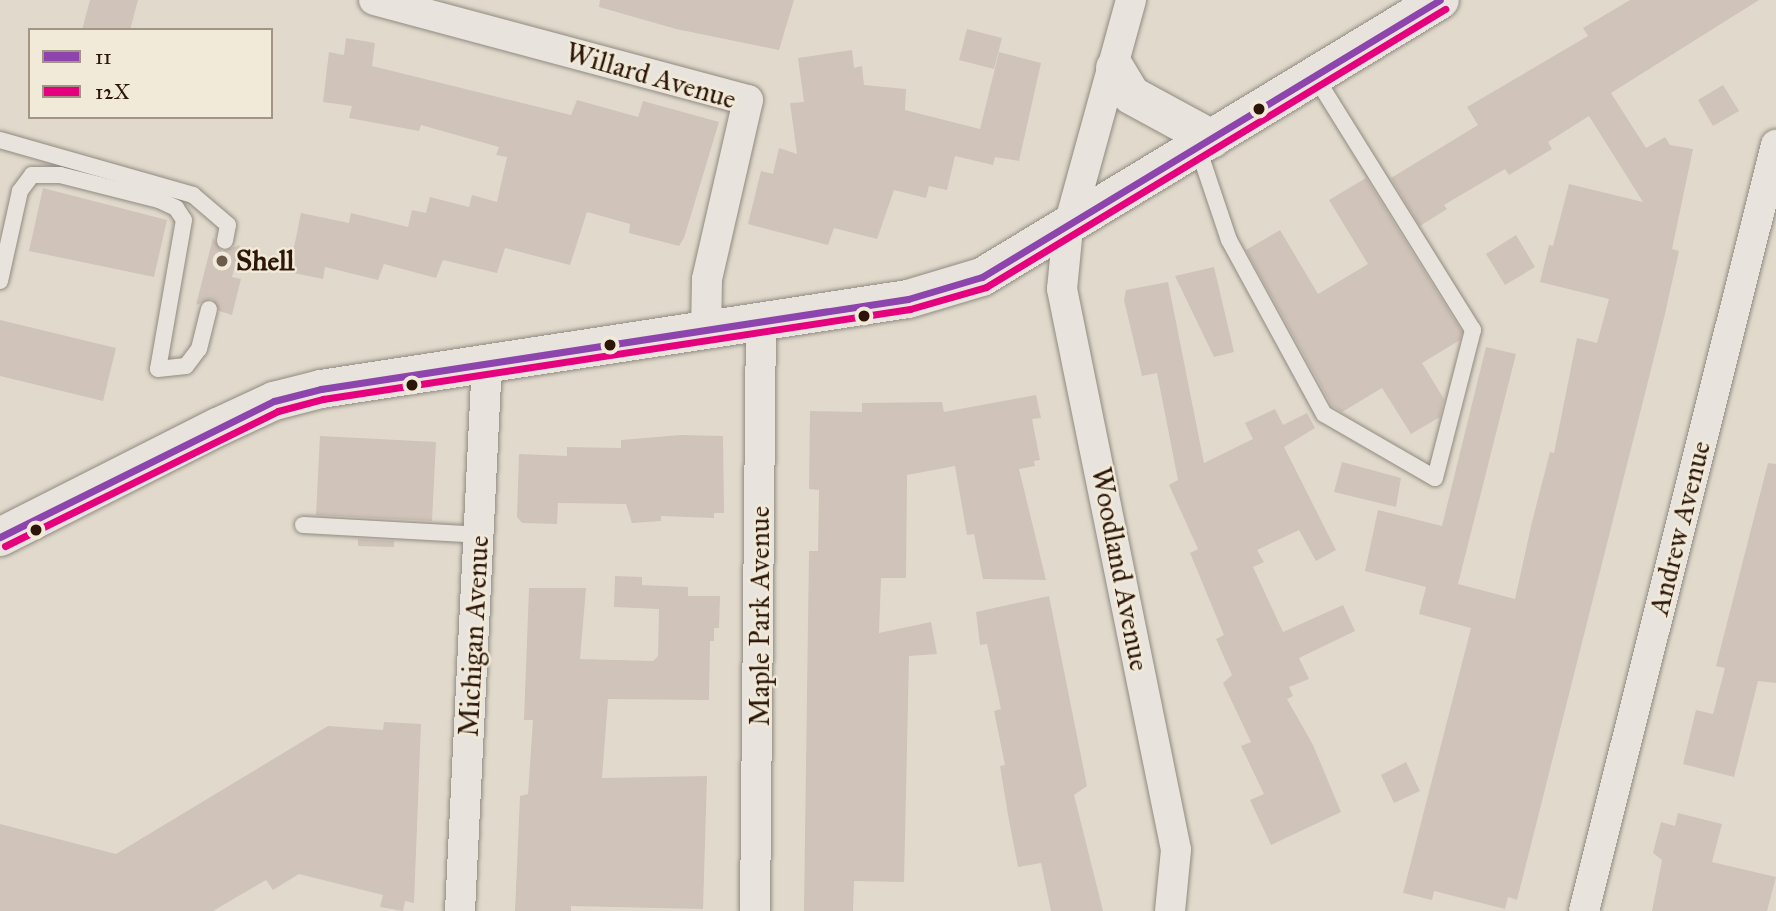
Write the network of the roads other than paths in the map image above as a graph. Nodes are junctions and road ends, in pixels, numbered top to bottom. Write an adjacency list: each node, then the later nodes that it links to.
1 (374, 0): 14 (street, Willard Avenue)
2 (1131, 0): 4 (street, Woodland Avenue)
3 (1440, 0): 5 (main road)
4 (1115, 68): 6 (main road); 9 (street, Woodland Avenue)
5 (1315, 76): 6 (main road); 6 (lane)
6 (1205, 144): 9 (main road)
7 (1776, 145): 22 (street, Andrew Avenue)
8 (1, 146): 10 (lane)
9 (1068, 228): 13 (main road); 21 (street, Woodland Avenue)
10 (225, 241)
11 (0, 281): 12 (lane)
12 (209, 309)
13 (761, 321): 14 (main road); 20 (street, Maple Park Avenue)
14 (706, 330): 15 (main road)
15 (487, 361): 17 (street, Michigan Avenue); 18 (main road)
16 (303, 525): 17 (lane)
17 (480, 535): 19 (street, Michigan Avenue)
18 (0, 537)
19 (460, 911)
20 (755, 911)
21 (1170, 911)
22 (1584, 911)

